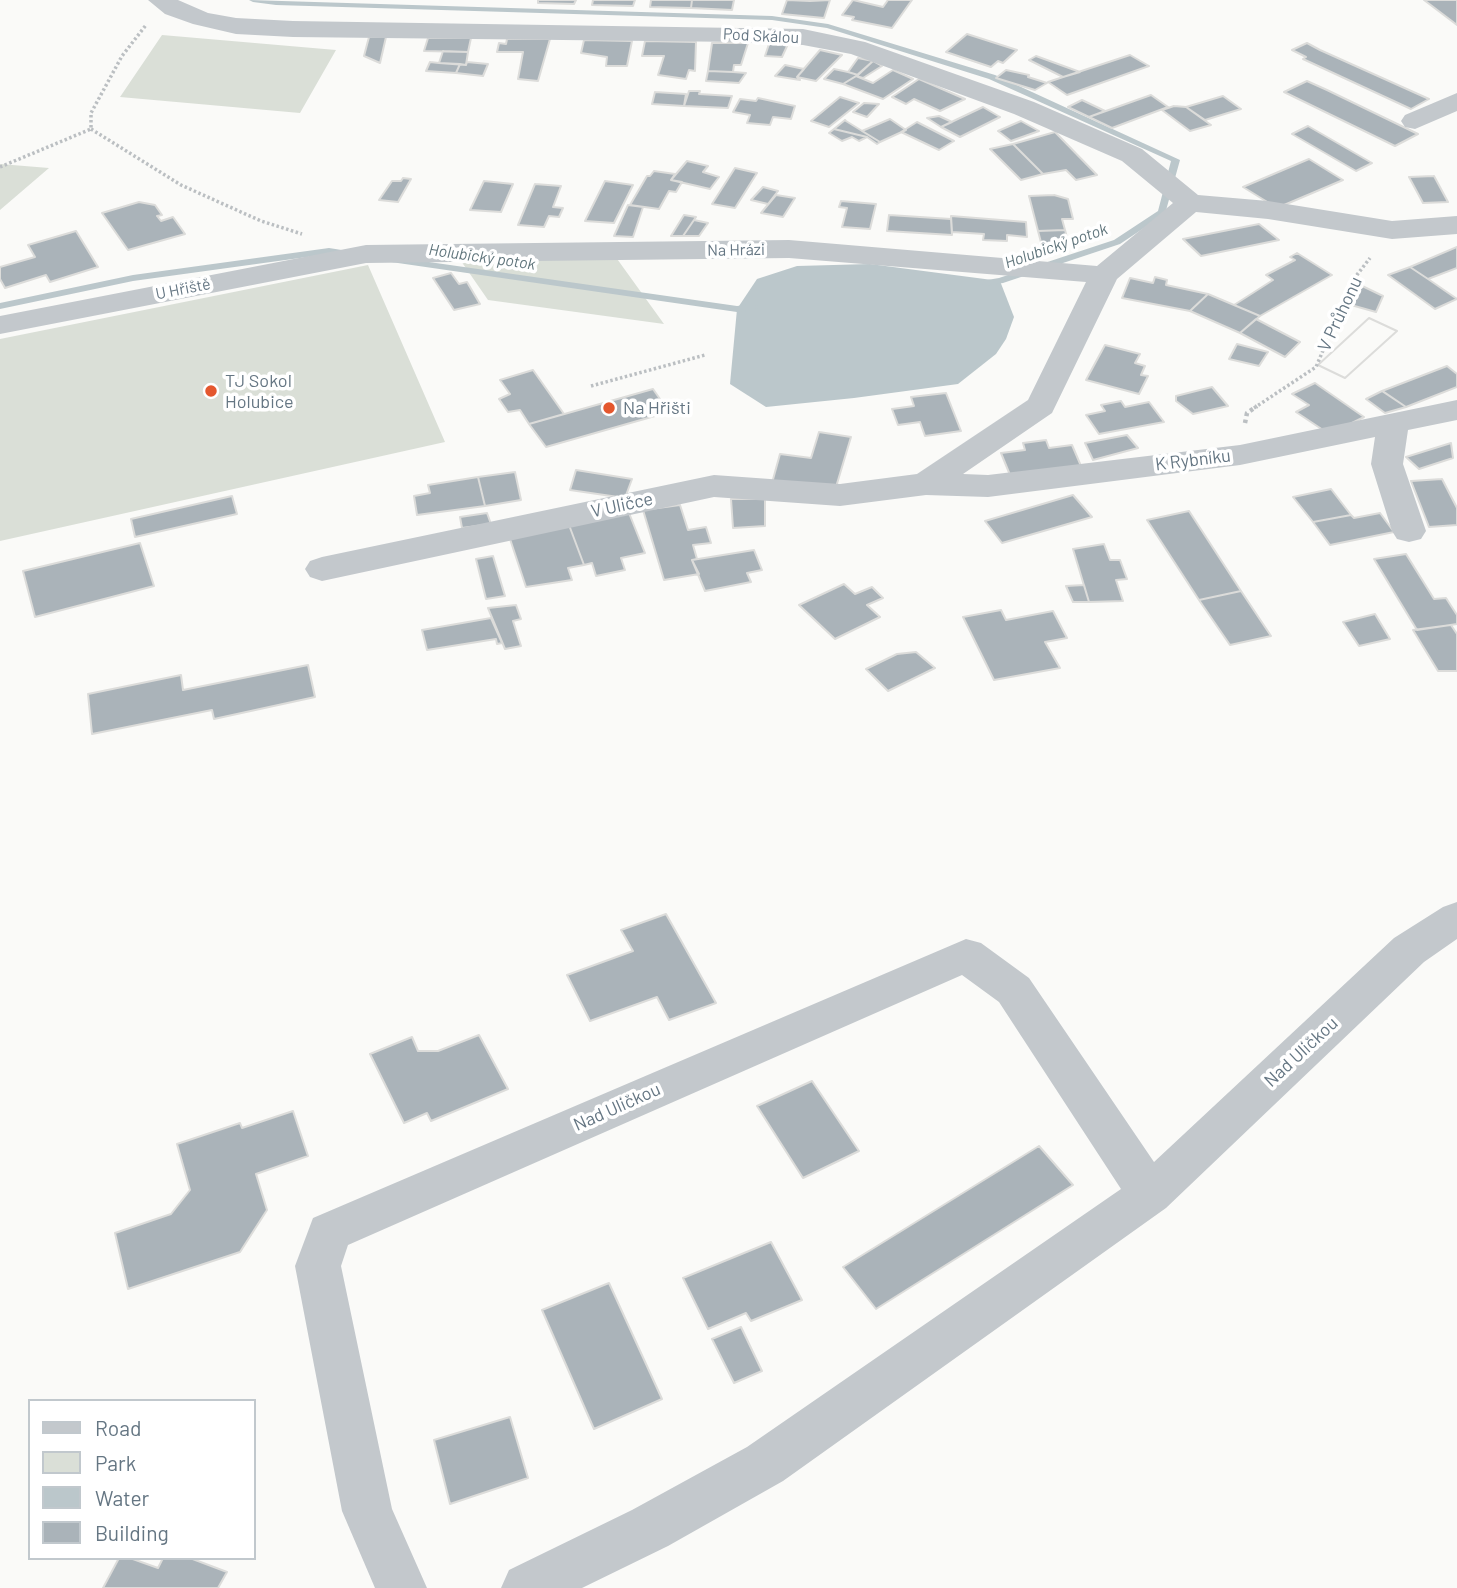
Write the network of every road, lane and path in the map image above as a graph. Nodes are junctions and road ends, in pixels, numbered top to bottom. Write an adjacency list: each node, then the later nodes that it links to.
1 (168, 4): 4 (path); 6 (street, Pod Skálou)
2 (1457, 101): 3 (street)
3 (1415, 121)
4 (91, 129): 5 (path); 9 (path)
5 (0, 167)
6 (1190, 203): 8 (street); 10 (street)
7 (1457, 225): 8 (street)
8 (1392, 230): 16 (path, V Průhonu)
9 (366, 254): 10 (street, Na Hrázi); 11 (street, U Hřiště)
10 (1104, 275): 17 (street)
11 (0, 325)
12 (705, 355): 13 (path)
13 (591, 386)
14 (1457, 410): 15 (street, K Rybníku)
15 (1393, 423): 16 (street, K Rybníku); 18 (street)
16 (1240, 455): 17 (street, K Rybníku)
17 (926, 484): 19 (street, V Uličce)
18 (1409, 531)
19 (322, 569)
20 (1457, 918): 21 (street, Nad Uličkou)
21 (1150, 1194): 22 (street, Nad Uličkou); 23 (street, Nad Uličkou)
22 (401, 1588)
23 (527, 1588)

